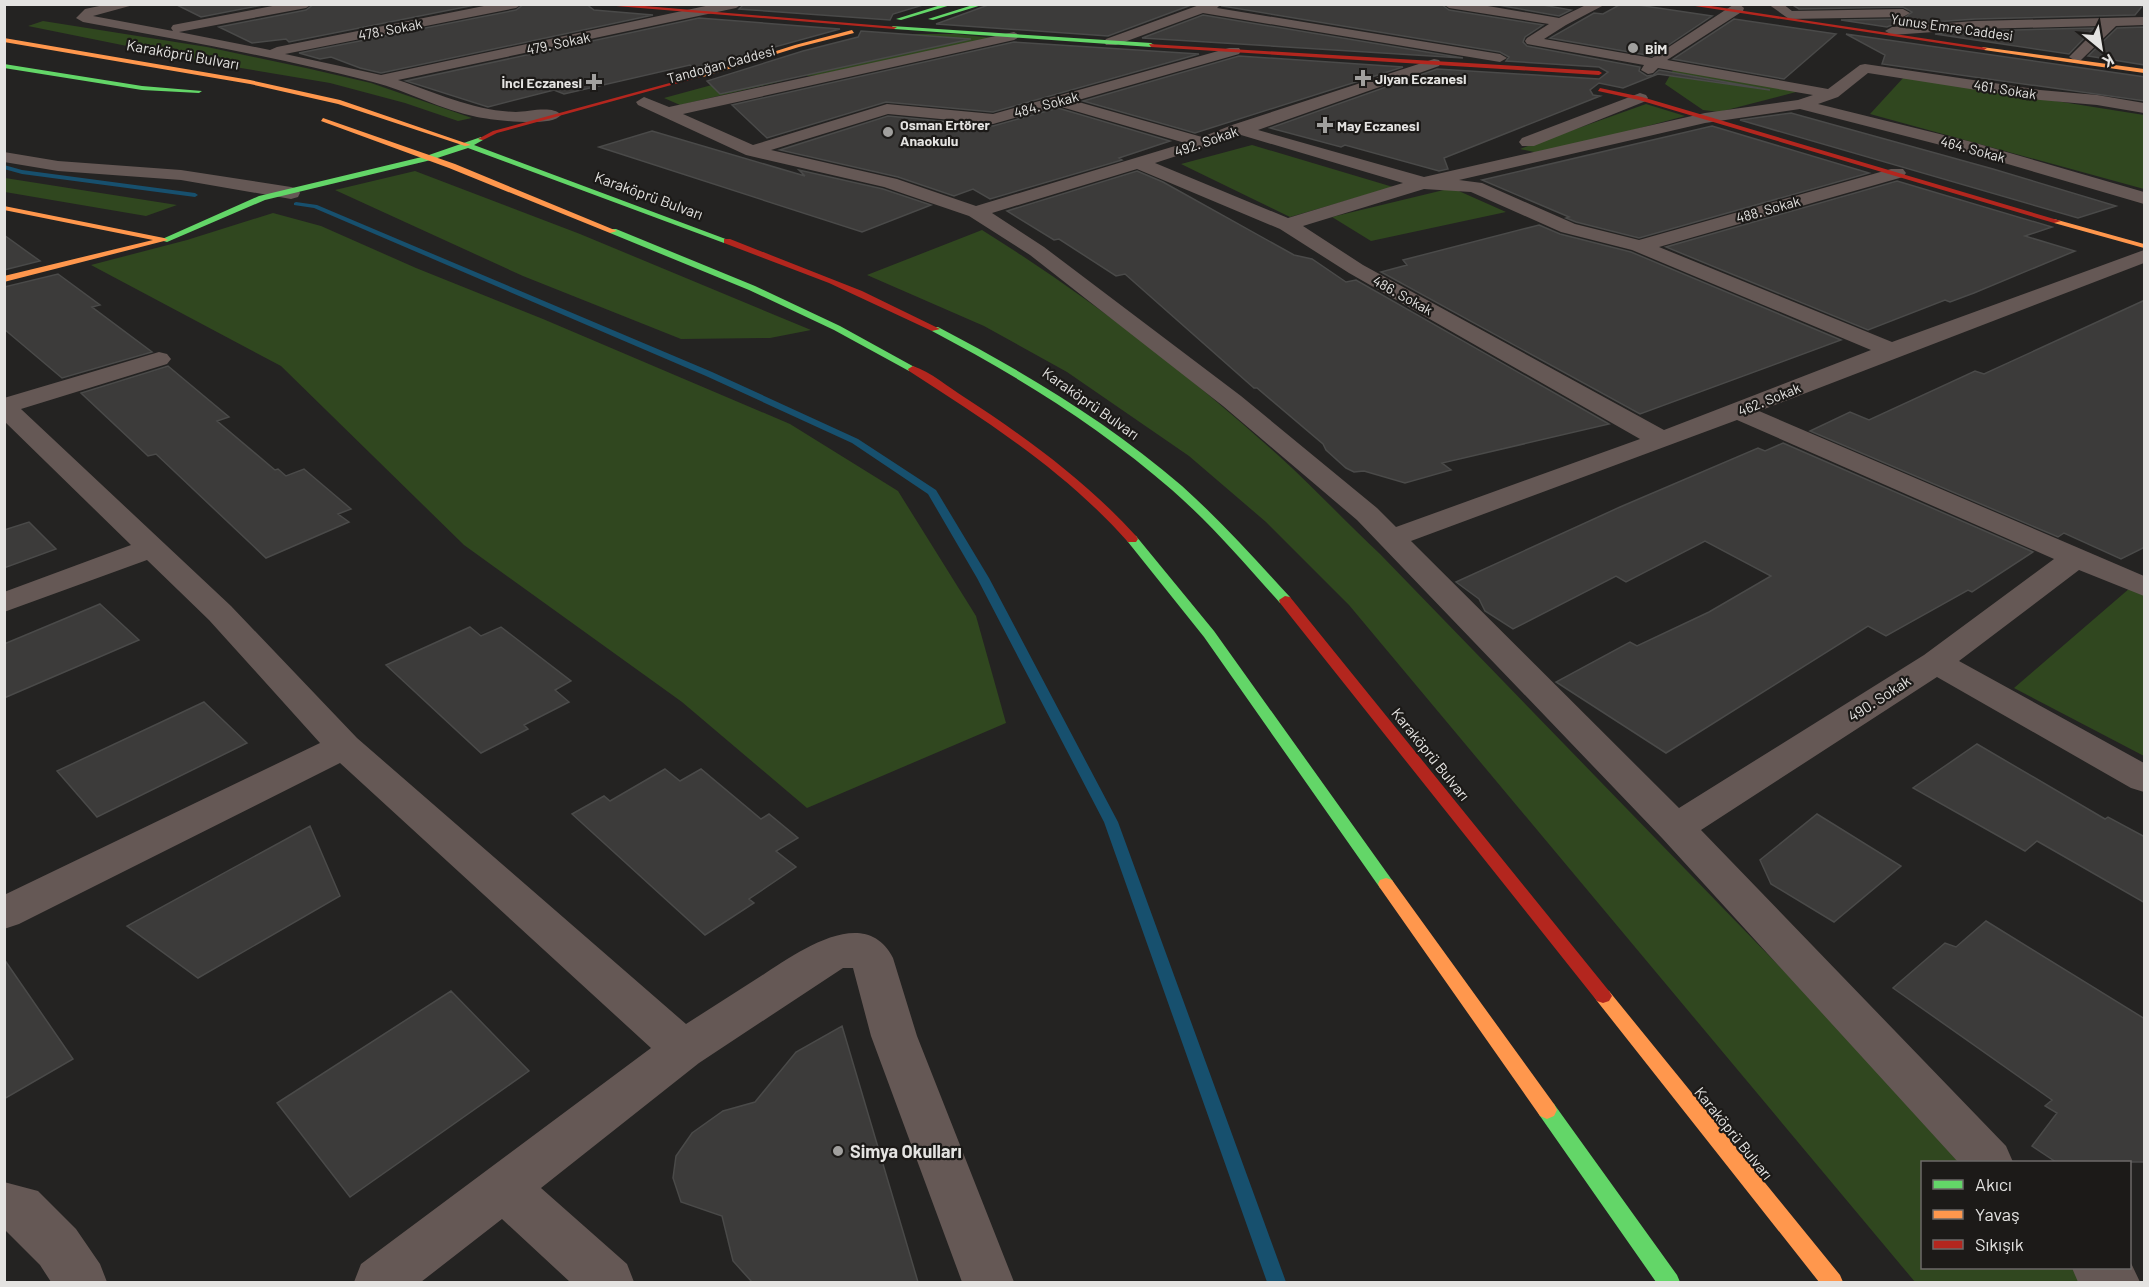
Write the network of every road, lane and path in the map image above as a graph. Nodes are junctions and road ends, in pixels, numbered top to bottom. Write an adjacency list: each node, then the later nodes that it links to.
1 (131, 4): 27 (street)
2 (306, 4): 27 (street)
3 (516, 4): 33 (street, 478. Sokak)
4 (594, 4): 16 (main road)
5 (736, 4): 16 (street, 479. Sokak)
6 (952, 4): 23 (main road, Tandoğan Caddesi)
7 (983, 4): 24 (main road, Tandoğan Caddesi)
8 (1449, 4): 22 (street)
9 (1600, 4): 22 (street)
10 (1684, 4): 15 (main road, Yunus Emre Caddesi)
11 (1719, 4): 15 (main road)
12 (1774, 4): 19 (street)
13 (1837, 4): 17 (street)
14 (1209, 7): 31 (street); 35 (street)
15 (1735, 10): 19 (main road); 36 (main road, Yunus Emre Caddesi); 37 (street)
16 (704, 12): 23 (main road); 46 (street, 479. Sokak)
17 (1855, 13): 18 (street); 19 (street)
18 (1903, 13)
19 (1789, 15): 26 (main road)
20 (2113, 21): 21 (street); 26 (street); 36 (street)
21 (2145, 21)
22 (1560, 22): 30 (street)
23 (878, 25): 24 (main road); 60 (main road, Tandoğan Caddesi)
24 (902, 27): 28 (main road); 56 (main road, Tandoğan Caddesi)
25 (4, 29): 42 (main road)
26 (1892, 31): 36 (main road)
27 (157, 32): 33 (street)
28 (1014, 36): 31 (main road); 47 (street)
29 (4, 40): 42 (main road, Karaköprü Bulvarı)
30 (1533, 41): 35 (street); 37 (street)
31 (1111, 42): 32 (main road)
32 (1234, 51): 38 (main road); 53 (street, 484. Sokak)
33 (264, 54): 46 (street)
34 (4, 55): 40 (main road, Karaköprü Bulvarı)
35 (1500, 58): 41 (street)
36 (2074, 59): 39 (main road); 43 (main road, Yunus Emre Caddesi); 52 (street)
37 (1655, 62): 45 (street); 49 (street); 51 (street)
38 (1434, 63): 41 (main road); 62 (street, 492. Sokak)
39 (2145, 65)
40 (4, 66)
41 (1487, 66): 45 (main road); 48 (main road)
42 (186, 71): 64 (main road, Karaköprü Bulvarı)
43 (2145, 71)
44 (774, 73): 47 (street)
45 (1605, 74): 48 (main road)
46 (379, 79): 60 (street)
47 (802, 82): 50 (street); 56 (street)
48 (1582, 86): 49 (main road)
49 (1641, 89): 61 (main road); 70 (street)
50 (834, 92)
51 (1832, 94): 52 (street, 461. Sokak); 55 (street)
52 (2040, 95): 57 (street, 461. Sokak)
53 (1059, 101): 58 (street, 484. Sokak); 63 (street)
54 (866, 102): 58 (street)
55 (1800, 104): 61 (street); 72 (street, 464. Sokak)
56 (656, 107): 64 (main road, Tandoğan Caddesi); 65 (street)
57 (2145, 108)
58 (887, 109): 65 (street, 484. Sokak)
59 (309, 115): 67 (main road)
60 (553, 115): 64 (main road, Tandoğan Caddesi)
61 (1705, 118): 69 (main road); 70 (street)
62 (1238, 129): 63 (street, 492. Sokak); 70 (street)
63 (1203, 143): 68 (street, 492. Sokak)
64 (467, 146): 67 (main road, Tandoğan Caddesi); 106 (main road, Karaköprü Bulvarı)
65 (752, 151): 74 (street)
66 (4, 157): 71 (street)
67 (428, 158): 71 (main road, Tandoğan Caddesi); 105 (main road)
68 (1139, 163): 74 (street, 492. Sokak); 75 (street, 486. Sokak)
69 (1897, 172): 77 (street, 488. Sokak); 78 (main road)
70 (1423, 183): 75 (street); 77 (street)
71 (291, 193): 76 (main road, Tandoğan Caddesi)
72 (2145, 198)
73 (8, 212): 76 (main road)
74 (976, 212): 86 (street)
75 (1287, 225): 85 (street, 486. Sokak)
76 (164, 240): 80 (main road, Tandoğan Caddesi)
77 (1639, 246): 81 (street)
78 (2145, 246)
79 (2145, 256): 81 (street, 462. Sokak)
80 (4, 279)
81 (1892, 350): 84 (street, 462. Sokak)
82 (159, 359): 83 (street)
83 (4, 406): 87 (street)
84 (1738, 411): 85 (street, 462. Sokak); 88 (street)
85 (1662, 440): 86 (street, 462. Sokak)
86 (1392, 538): 94 (street)
87 (152, 548): 90 (street); 92 (street)
88 (2075, 558): 89 (street); 91 (street, 490. Sokak)
89 (2145, 587)
90 (4, 603)
91 (1936, 662): 93 (street); 94 (street, 490. Sokak)
92 (344, 746): 95 (street); 96 (street)
93 (2145, 780)
94 (1676, 828): 97 (street)
95 (4, 913)
96 (683, 1049): 98 (street); 104 (street)
97 (1988, 1161)
98 (504, 1187): 102 (street); 103 (street)
99 (4, 1205): 101 (street)
100 (2099, 1269): 107 (street)
101 (81, 1282)
102 (380, 1282)
103 (608, 1282)
104 (988, 1282)
105 (1670, 1282)
106 (1832, 1282)
107 (2114, 1282)

